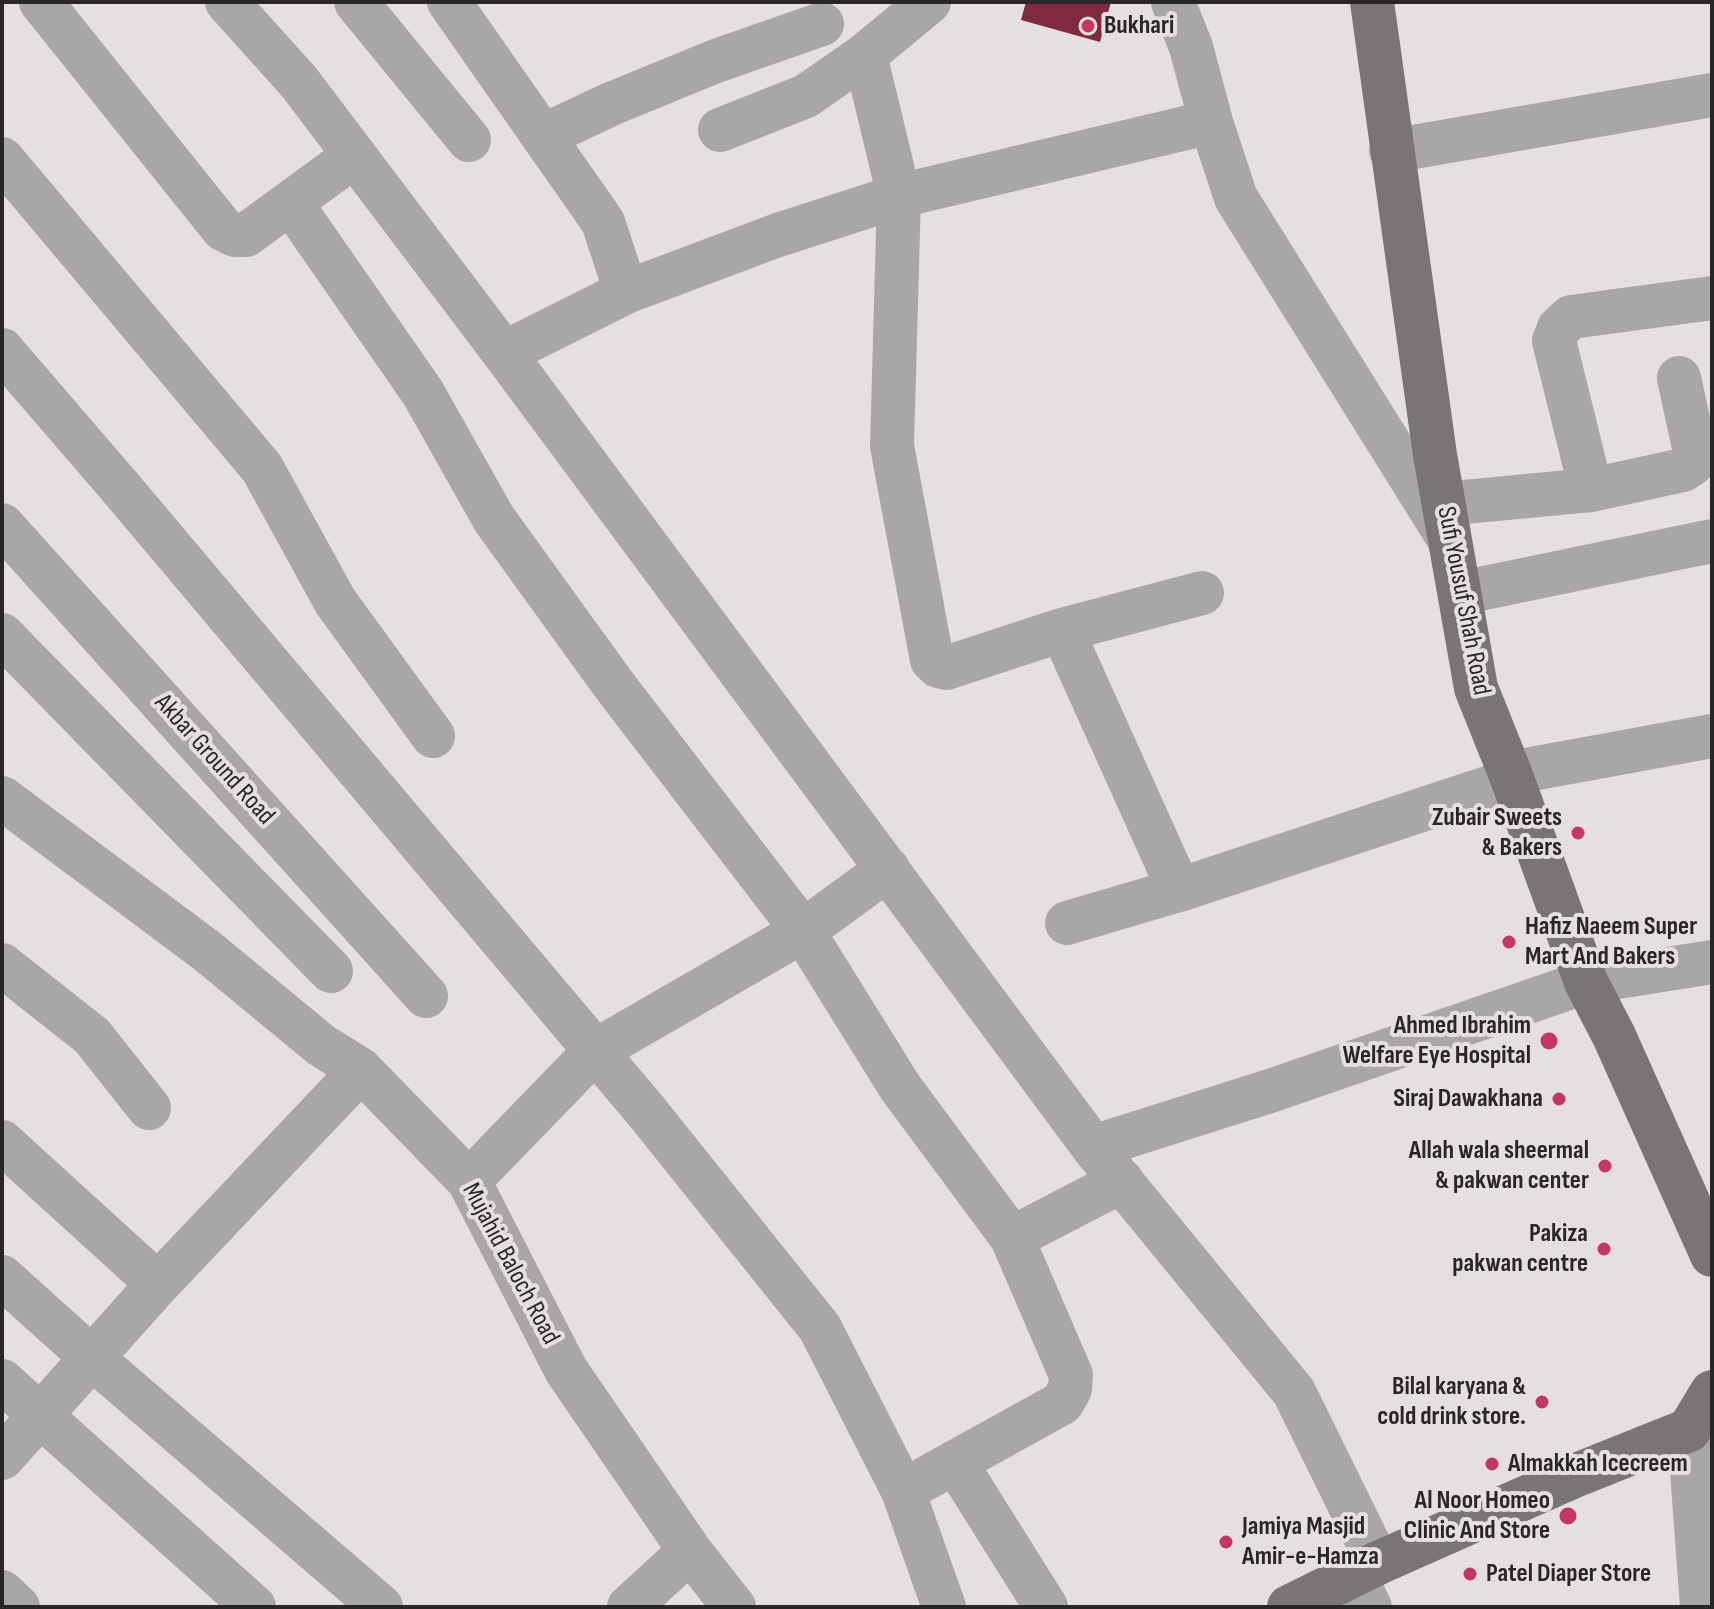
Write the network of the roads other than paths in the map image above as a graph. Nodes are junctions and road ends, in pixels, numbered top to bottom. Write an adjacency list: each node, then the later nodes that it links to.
1 (41, 2): 19 (street)
2 (227, 2): 16 (street)
3 (356, 2): 14 (street)
4 (929, 2): 9 (street)
5 (1173, 2): 11 (street)
6 (1372, 2): 15 (main road, Sufi Yousuf Shah Road)
7 (462, 7): 13 (street)
8 (822, 24): 13 (street)
9 (865, 55): 12 (street); 18 (street)
10 (1712, 95): 15 (street)
11 (1211, 122): 18 (street); 26 (street)
12 (720, 130)
13 (543, 136): 20 (street)
14 (469, 140)
15 (1391, 151): 26 (main road, Sufi Yousuf Shah Road)
16 (354, 156): 19 (street); 23 (street)
17 (2, 159): 33 (street)
18 (899, 196): 20 (street); 31 (street)
19 (291, 203): 40 (street)
20 (626, 292): 23 (street)
21 (1712, 298): 25 (street)
22 (2, 350): 46 (street)
23 (504, 353): 37 (street)
24 (1679, 378): 25 (street)
25 (1591, 490): 26 (street)
26 (1446, 522): 30 (main road, Sufi Yousuf Shah Road)
27 (2, 525): 45 (street, Akbar Ground Road)
28 (1712, 541): 30 (street)
29 (1202, 593): 31 (street)
30 (1460, 593): 35 (main road, Sufi Yousuf Shah Road)
31 (1062, 630): 38 (street)
32 (2, 635): 43 (street)
33 (433, 736)
34 (1712, 736): 35 (street)
35 (1511, 777): 38 (street); 44 (main road, Sufi Yousuf Shah Road)
36 (2, 798): 47 (street, Mujahid Baloch Road)
37 (888, 869): 40 (street); 50 (street)
38 (1179, 890): 39 (street)
39 (1067, 923)
40 (803, 931): 46 (street); 53 (street)
41 (1712, 962): 44 (street)
42 (2, 965): 48 (street)
43 (331, 971)
44 (1586, 982): 50 (street); 54 (main road, Sufi Yousuf Shah Road)
45 (426, 996)
46 (595, 1051): 51 (street); 64 (street)
47 (361, 1070): 51 (street, Mujahid Baloch Road); 56 (street)
48 (149, 1108)
49 (2, 1142): 56 (street)
50 (1093, 1147): 52 (street)
51 (469, 1181): 65 (street, Mujahid Baloch Road)
52 (1122, 1181): 53 (street); 66 (street)
53 (1012, 1238): 63 (street)
54 (1712, 1255)
55 (2, 1277): 57 (street)
56 (158, 1284): 57 (street)
57 (92, 1358): 60 (street); 70 (street)
58 (2, 1381): 60 (street)
59 (1712, 1392): 61 (main road)
60 (40, 1415): 62 (street); 69 (street)
61 (1700, 1435): 66 (main road); 76 (street)
62 (2, 1458)
63 (955, 1462): 64 (street); 74 (street)
64 (903, 1491): 73 (street)
65 (690, 1551): 71 (street); 72 (street, Mujahid Baloch Road)
66 (1367, 1582): 75 (main road)
67 (2, 1592): 68 (street)
68 (18, 1607)
69 (254, 1607)
70 (381, 1607)
71 (629, 1607)
72 (734, 1607)
73 (944, 1607)
74 (1046, 1607)
75 (1289, 1607)
76 (1702, 1607)

